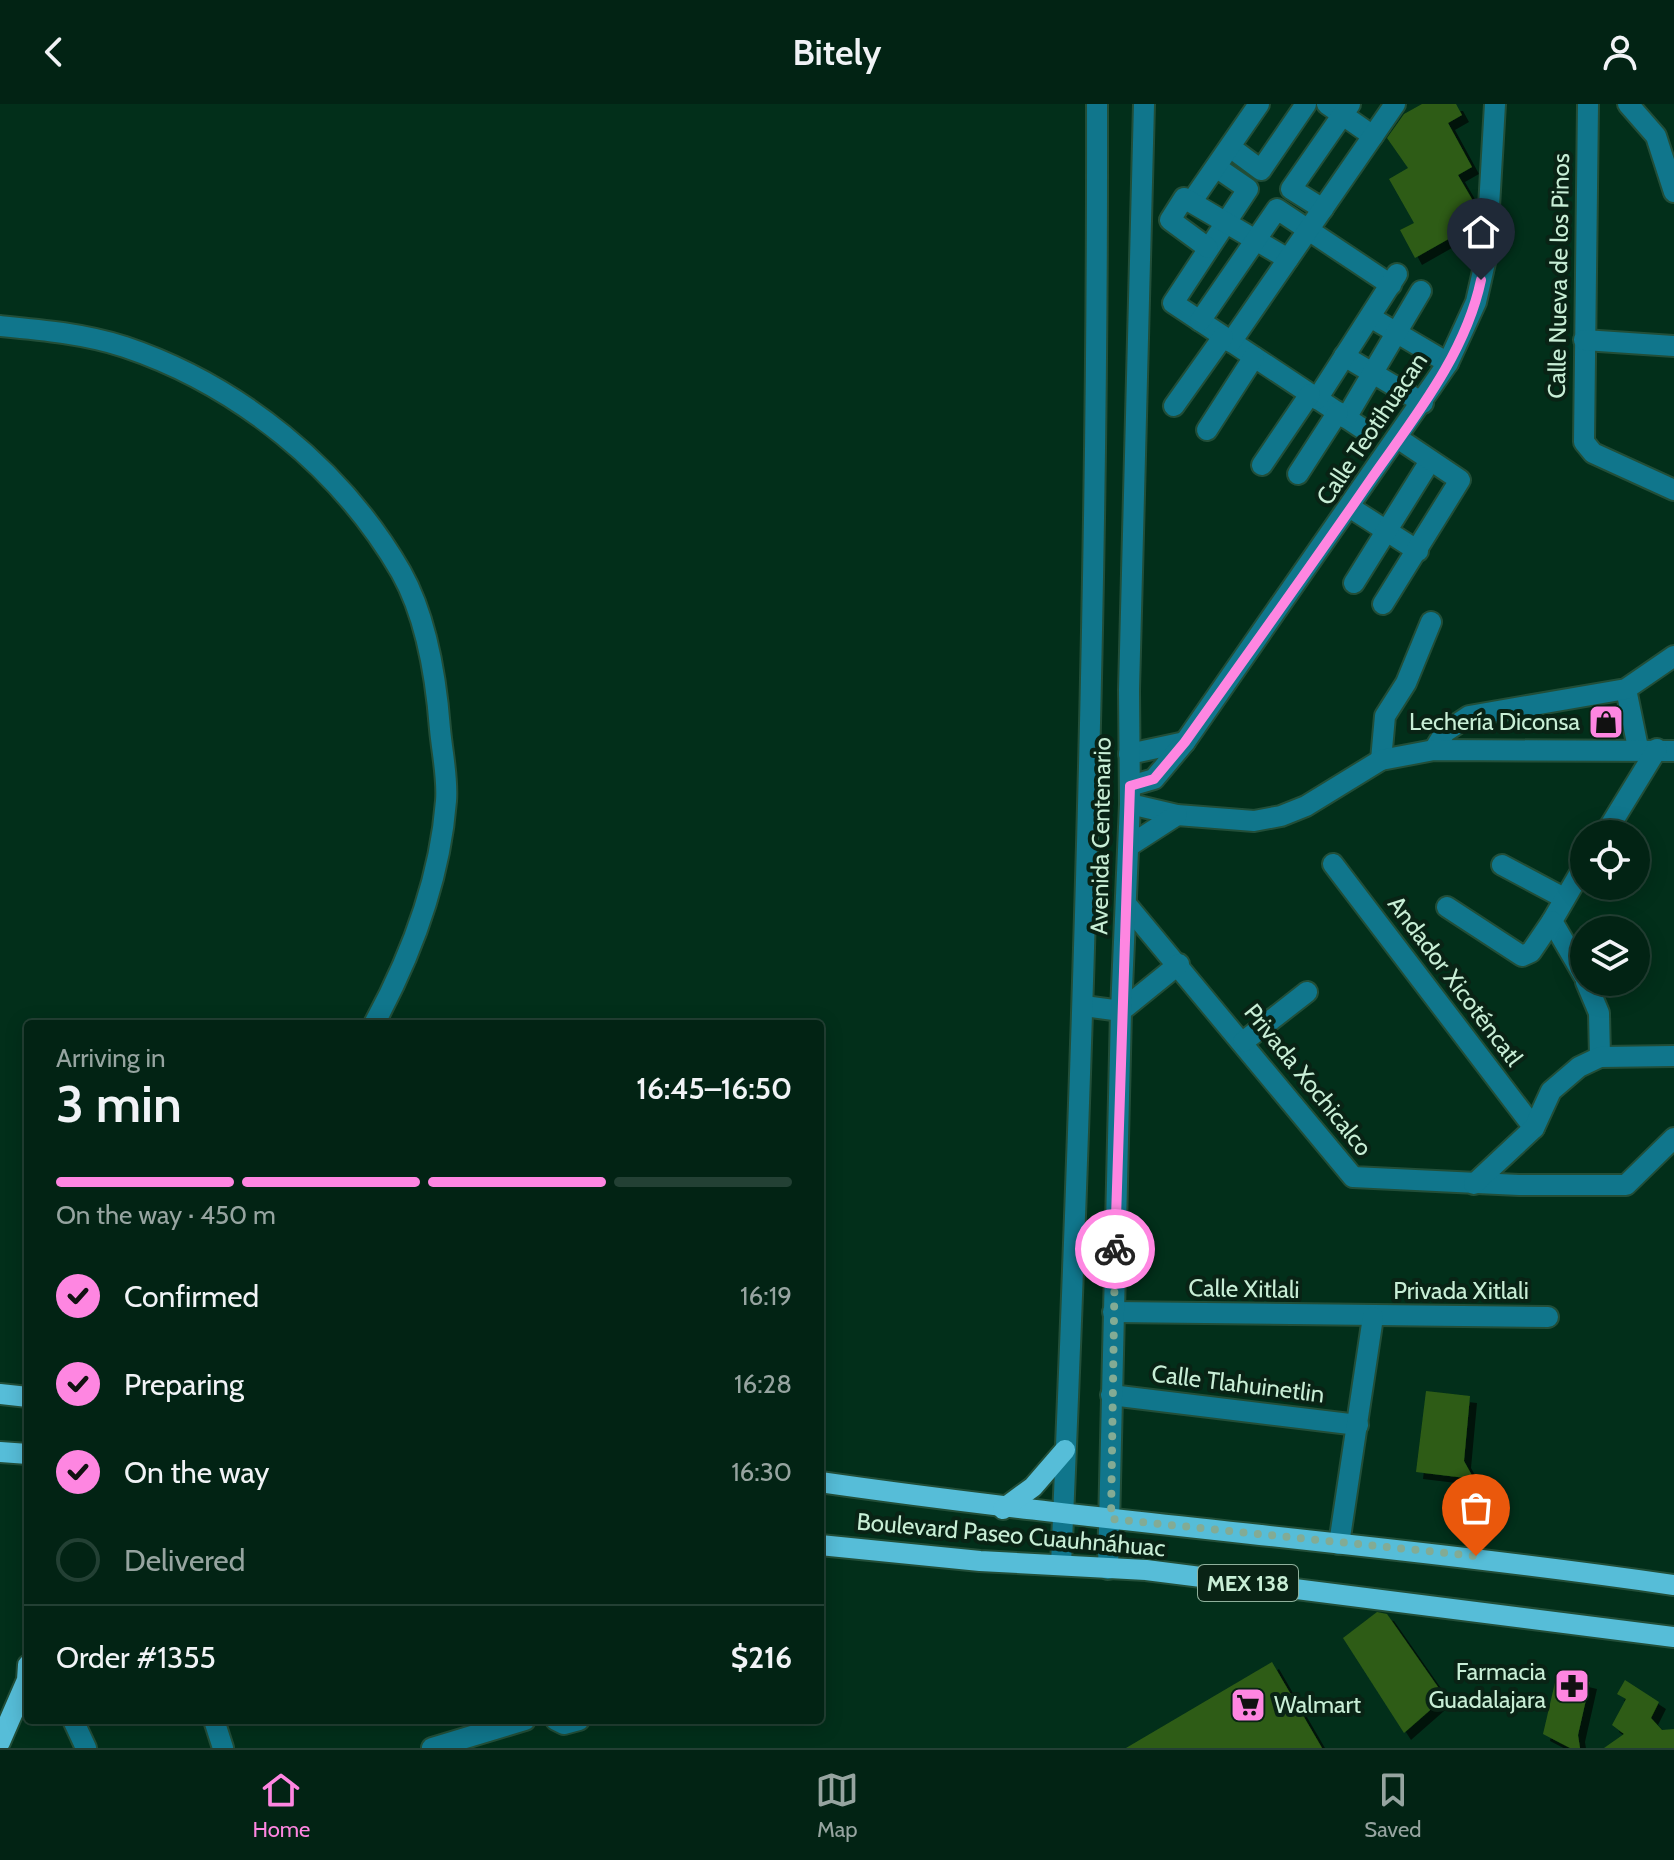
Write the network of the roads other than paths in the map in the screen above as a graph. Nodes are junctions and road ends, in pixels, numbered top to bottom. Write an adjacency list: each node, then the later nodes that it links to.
1 (1097, 104): 51 (street, Avenida Centenario)
2 (1144, 104): 53 (street, Avenida Centenario)
3 (1259, 104): 11 (street)
4 (1306, 104): 11 (street)
5 (1395, 104): 10 (street)
6 (1495, 104): 31 (street, Calle Teotihuacan)
7 (1588, 104): 27 (street, Calle Nueva de los Pinos)
8 (1628, 104): 13 (street)
9 (1340, 108): 10 (street); 15 (street)
10 (1373, 136): 15 (street)
11 (1230, 147): 12 (street)
12 (1216, 167): 14 (street); 16 (street)
13 (1674, 192)
14 (1192, 201): 16 (street); 19 (street)
15 (1323, 209): 17 (street)
16 (1227, 221): 18 (street); 19 (street)
17 (1309, 229): 18 (street); 20 (street); 22 (street)
18 (1257, 238): 20 (street); 23 (street)
19 (1208, 248): 23 (street)
20 (1288, 259): 26 (street)
21 (1421, 291): 25 (street)
22 (1370, 317): 25 (street); 29 (street)
23 (1200, 321): 26 (street)
24 (0, 326): 76 (street)
25 (1396, 333): 31 (street); 32 (street)
26 (1227, 339): 30 (street); 35 (street)
27 (1584, 340): 28 (street); 43 (street, Calle Nueva de los Pinos)
28 (1674, 346)
29 (1344, 356): 32 (street); 33 (street)
30 (1254, 357): 33 (street); 37 (street)
31 (1448, 363): 34 (street, Calle Teotihuacan)
32 (1372, 373): 34 (street); 36 (street)
33 (1314, 396): 36 (street); 41 (street)
34 (1423, 403): 39 (street, Calle Teotihuacan)
35 (1174, 406)
36 (1342, 415): 38 (street); 42 (street)
37 (1207, 430)
38 (1366, 431)
39 (1399, 439): 40 (street); 44 (street, Calle Teotihuacan)
40 (1430, 461): 45 (street); 46 (street)
41 (1262, 465)
42 (1298, 474)
43 (1674, 490)
44 (1351, 508): 45 (street); 54 (street, Calle Teotihuacan)
45 (1385, 531): 46 (street); 47 (street)
46 (1418, 551): 48 (street)
47 (1354, 583)
48 (1383, 604)
49 (1431, 622): 58 (street)
50 (1674, 656): 52 (street)
51 (1091, 687): 53 (street); 74 (street, Avenida Centenario)
52 (1626, 689): 55 (street); 56 (street)
53 (1129, 690): 57 (street, Avenida Centenario)
54 (1185, 742): 57 (street); 59 (street, Calle Teotihuacan)
55 (1656, 749): 56 (street); 61 (street)
56 (1434, 750): 58 (street)
57 (1129, 754): 59 (street, Avenida Centenario)
58 (1381, 760): 60 (street)
59 (1130, 795): 60 (street); 62 (street, Avenida Centenario)
60 (1177, 815): 62 (street)
61 (1613, 820)
62 (1129, 846): 67 (street, Avenida Centenario)
63 (1333, 864): 80 (street, Andador Xicoténcatl)
64 (1502, 865): 66 (street)
65 (1570, 888): 66 (street)
66 (1564, 898): 69 (street)
67 (1126, 904): 71 (street, Privada Xochicalco); 75 (street, Avenida Centenario)
68 (1447, 907): 69 (street)
69 (1552, 921): 70 (street)
70 (1570, 952)
71 (1179, 964): 75 (street); 77 (street, Privada Xochicalco)
72 (1307, 992): 77 (street)
73 (1592, 996): 79 (street)
74 (1084, 1006): 75 (street); 90 (street, Avenida Centenario)
75 (1121, 1011): 83 (street, Avenida Centenario)
76 (376, 1020)
77 (1243, 1042): 82 (street, Privada Xochicalco)
78 (1674, 1056): 79 (street)
79 (1600, 1057): 80 (street)
80 (1534, 1128): 82 (street)
81 (1674, 1138): 82 (street, Privada Xochicalco)
82 (1474, 1184)
83 (1113, 1312): 84 (street, Calle Xitlali); 87 (street, Avenida Centenario)
84 (1373, 1317): 85 (street, Privada Xitlali); 89 (street)
85 (1548, 1317)
86 (0, 1394): 88 (main road)
87 (1111, 1395): 89 (street, Calle Tlahuinetlin); 96 (street, Avenida Centenario)
88 (24, 1397)
89 (1358, 1425): 97 (street)
90 (1065, 1450): 94 (main road); 95 (street, Avenida Centenario)
91 (0, 1452): 92 (main road)
92 (24, 1454)
93 (824, 1483): 94 (main road, Boulevard Paseo Cuauhnáhuac / MEX 138)
94 (1003, 1509): 95 (main road, Boulevard Paseo Cuauhnáhuac / MEX 138)
95 (1063, 1516): 96 (main road, Boulevard Paseo Cuauhnáhuac / MEX 138); 99 (street, Avenida Centenario)
96 (1111, 1519): 97 (main road, Boulevard Paseo Cuauhnáhuac / MEX 138); 100 (street, Avenida Centenario)
97 (1339, 1544): 101 (main road, Boulevard Paseo Cuauhnáhuac / MEX 138)
98 (824, 1545): 99 (main road, Boulevard Paseo Cuauhnáhuac / MEX 138)
99 (1061, 1565): 100 (main road, Boulevard Paseo Cuauhnáhuac / MEX 138)
100 (1108, 1569): 102 (main road, Boulevard Paseo Cuauhnáhuac / MEX 138)
101 (1674, 1585)
102 (1674, 1637)
103 (24, 1684): 107 (main road)
104 (75, 1724): 109 (street)
105 (215, 1724): 110 (street)
106 (512, 1724): 108 (street)
107 (0, 1742)
108 (439, 1747)
109 (86, 1748)
110 (223, 1748)

